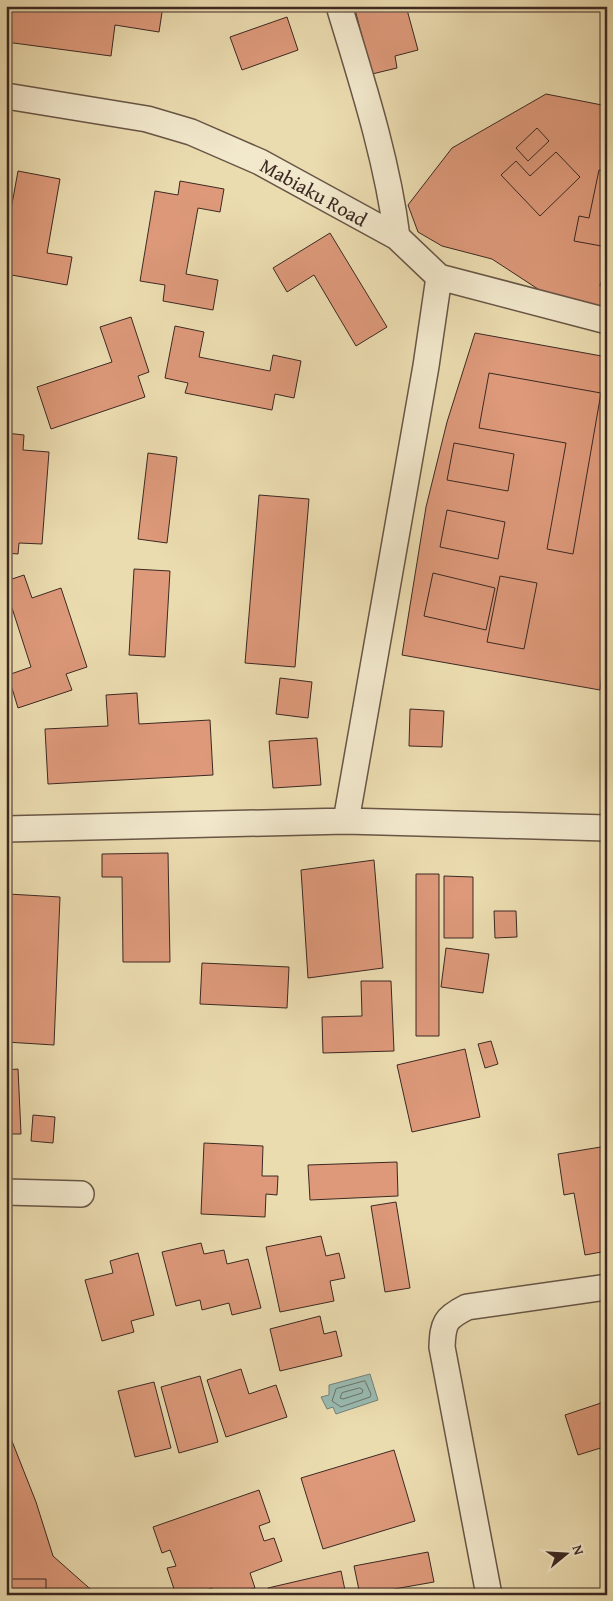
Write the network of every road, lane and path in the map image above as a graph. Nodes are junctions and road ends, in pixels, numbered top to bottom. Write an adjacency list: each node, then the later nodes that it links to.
1 (339, 6): 3 (street)
2 (6, 96): 3 (street, Mabiaku Road)
3 (396, 237): 4 (street, Mabiaku Road)
4 (439, 278): 5 (street, Mabiaku Road); 6 (street)
5 (607, 321)
6 (346, 821): 7 (street); 8 (street)
7 (607, 828)
8 (6, 829)
9 (6, 1192): 10 (street)
10 (82, 1194)
11 (607, 1287): 12 (street)
12 (488, 1595)

